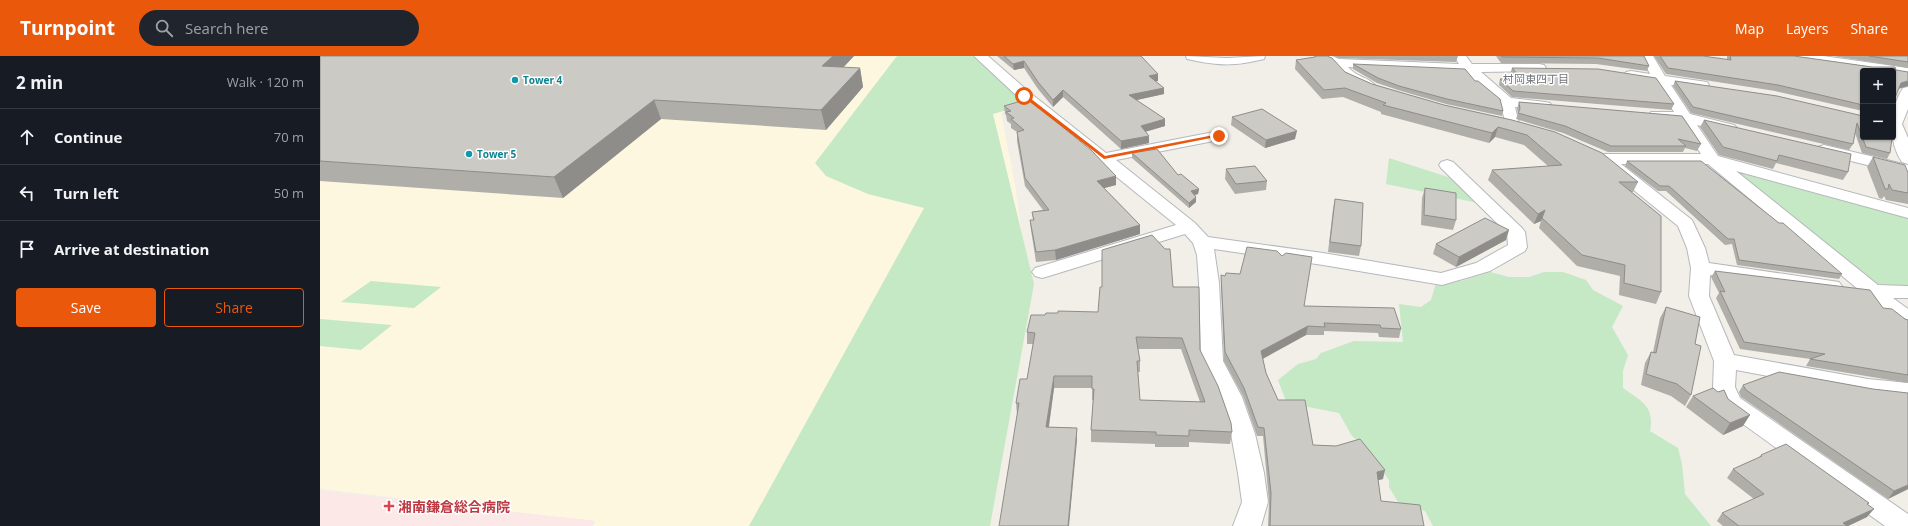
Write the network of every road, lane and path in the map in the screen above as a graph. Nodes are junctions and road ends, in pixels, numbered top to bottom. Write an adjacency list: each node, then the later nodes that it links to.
1 (980, 56): 25 (street)
2 (1192, 56): 3 (street)
3 (1259, 56)
4 (1321, 56): 8 (street)
5 (1647, 56): 12 (street)
6 (1792, 56): 11 (street)
7 (1464, 62): 8 (street); 9 (street); 16 (street)
8 (1337, 64): 14 (street)
9 (1556, 69)
10 (1617, 72): 12 (street)
11 (1908, 72)
12 (1660, 79): 13 (street); 19 (street)
13 (1713, 87)
14 (1382, 91)
15 (1908, 91): 20 (street)
16 (1507, 102): 17 (street); 21 (street)
17 (1560, 107)
18 (1645, 114): 19 (street)
19 (1683, 117): 22 (street); 27 (street)
20 (1899, 125): 26 (street)
21 (1527, 128)
22 (1745, 131)
23 (1219, 136): 25 (street)
24 (1807, 146): 29 (street)
25 (1104, 158): 31 (street)
26 (1908, 159)
27 (1712, 160): 30 (street); 33 (street); 35 (street)
28 (1447, 165): 32 (street)
29 (1908, 170)
30 (1908, 213)
31 (1189, 228): 32 (street); 34 (street)
32 (1202, 242): 40 (street)
33 (1701, 268): 35 (street); 38 (street)
34 (1042, 272)
35 (1873, 291): 36 (street); 37 (street)
36 (1908, 292)
37 (1908, 320)
38 (1725, 361): 39 (street); 41 (street)
39 (1908, 391)
40 (1247, 526)
41 (1905, 526)

